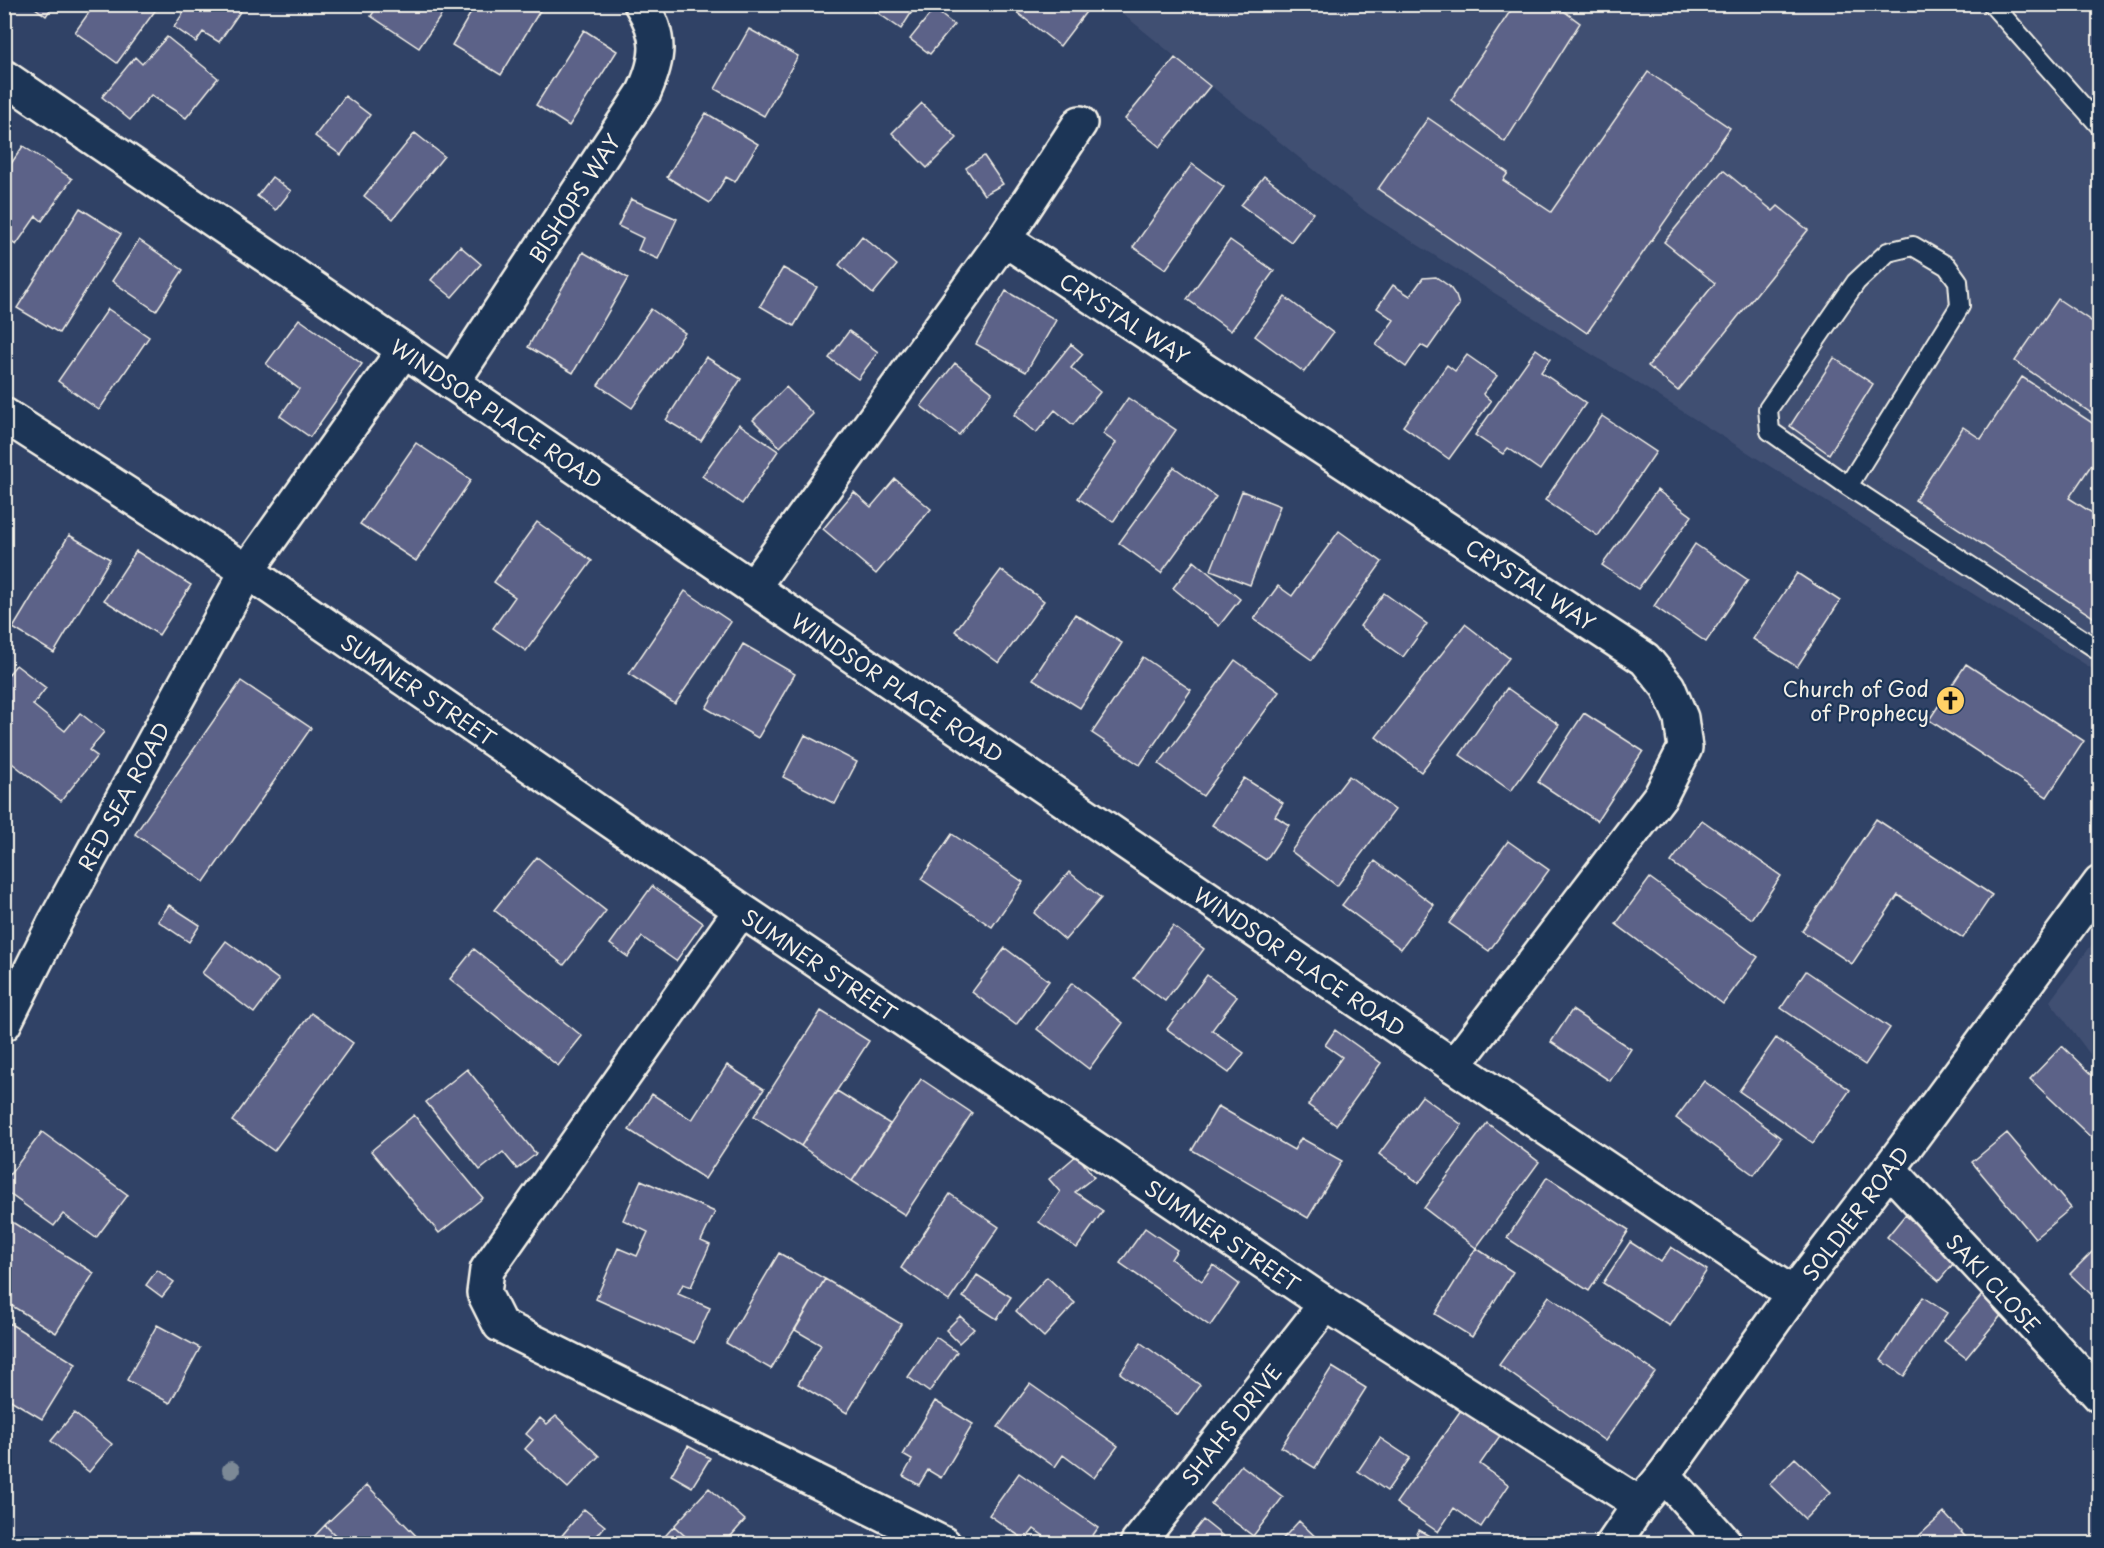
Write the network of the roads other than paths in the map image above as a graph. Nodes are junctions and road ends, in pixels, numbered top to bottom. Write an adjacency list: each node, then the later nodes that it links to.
1 (641, 4): 8 (street, BISHOPS WAY)
2 (1992, 4): 5 (lane)
3 (4, 77): 7 (street, WINDSOR PLACE ROAD)
4 (1080, 123): 6 (street)
5 (2100, 126)
6 (1004, 239): 12 (street); 17 (street, CRYSTAL WAY)
7 (404, 350): 8 (street, WINDSOR PLACE ROAD); 11 (street, RED SEA ROAD)
8 (452, 383): 12 (street, WINDSOR PLACE ROAD)
9 (4, 415): 11 (street, SUMNER STREET)
10 (1848, 486): 10 (lane); 13 (lane)
11 (246, 571): 15 (street, SUMNER STREET); 16 (street, RED SEA ROAD)
12 (753, 587): 17 (street, WINDSOR PLACE ROAD)
13 (2100, 651)
14 (2100, 883): 18 (street, SOLDIER ROAD)
15 (741, 910): 20 (street, SUMNER STREET); 24 (street)
16 (4, 1024)
17 (1454, 1066): 19 (street, WINDSOR PLACE ROAD)
18 (1889, 1169): 19 (street, SOLDIER ROAD); 21 (street, SAKI CLOSE)
19 (1793, 1294): 22 (street, SOLDIER ROAD)
20 (1326, 1304): 23 (street, SUMNER STREET); 25 (street, SHAHS DRIVE)
21 (2100, 1396)
22 (1664, 1475): 23 (street, SOLDIER ROAD); 27 (street)
23 (1641, 1504): 26 (street, SOLDIER ROAD)
24 (944, 1544)
25 (1137, 1544)
26 (1613, 1544)
27 (1726, 1544)

